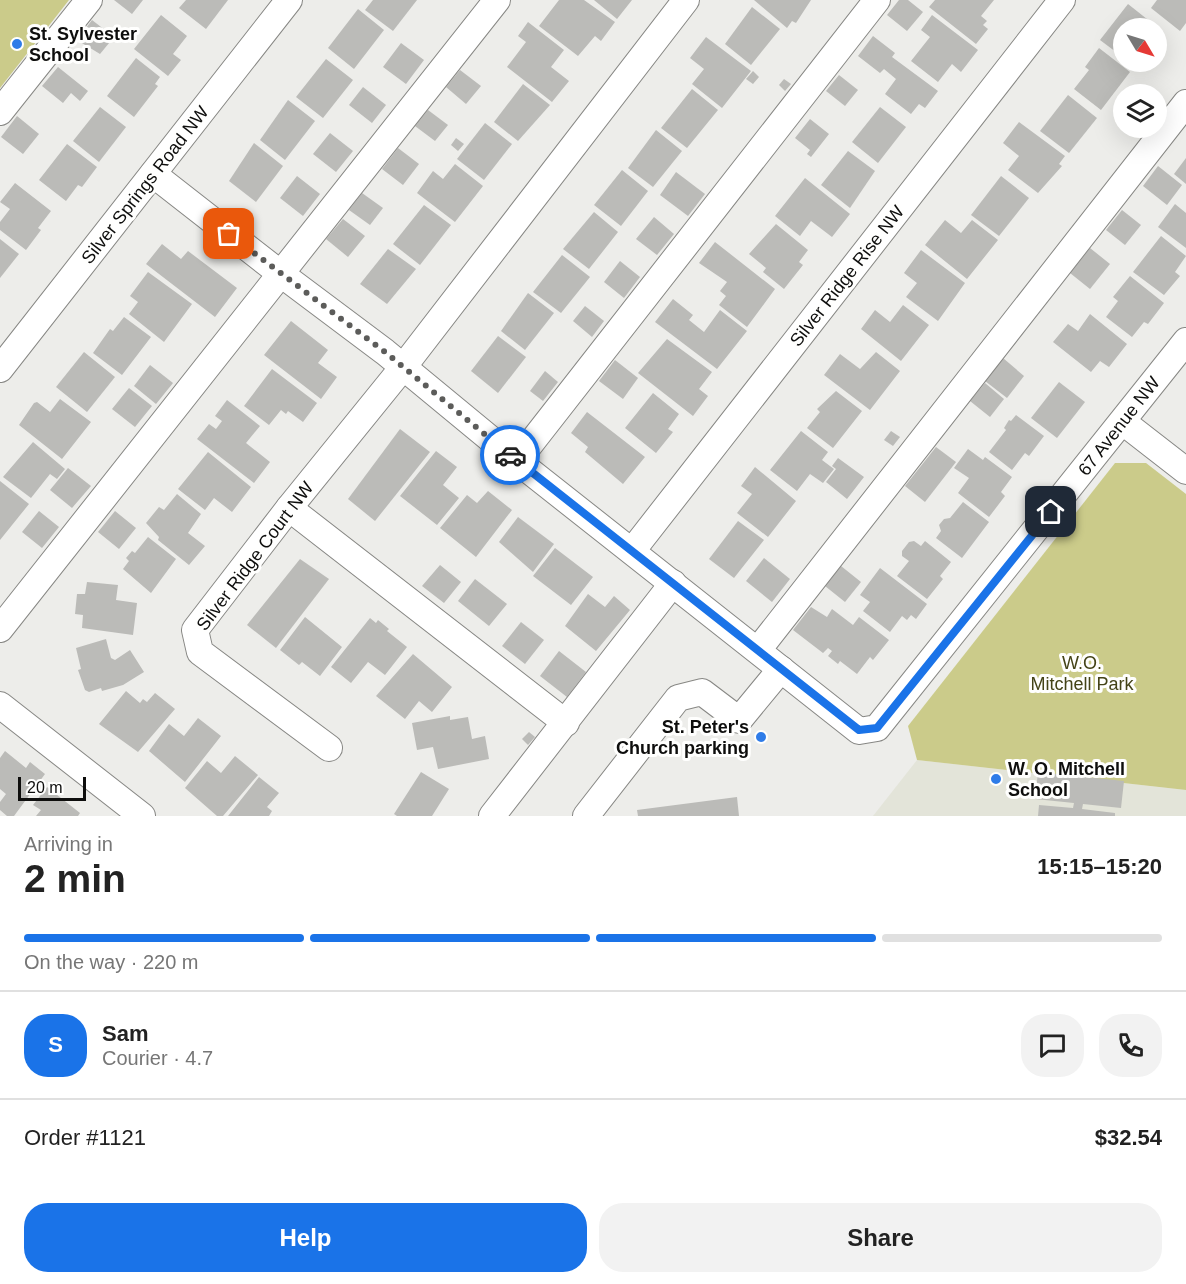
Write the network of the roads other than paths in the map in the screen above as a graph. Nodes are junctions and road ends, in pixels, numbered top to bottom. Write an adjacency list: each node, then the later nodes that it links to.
1 (89, 0): 8 (street)
2 (289, 0): 9 (street, Silver Springs Road NW)
3 (497, 0): 10 (street)
4 (686, 0): 12 (street)
5 (877, 0): 15 (street)
6 (1062, 0): 18 (street, Silver Ridge Rise NW)
7 (1186, 103): 21 (street)
8 (0, 112)
9 (153, 174): 10 (street); 13 (street, Silver Springs Road NW)
10 (281, 274): 12 (street); 20 (street)
11 (1186, 341): 14 (street, 67 Avenue NW)
12 (404, 366): 15 (street); 17 (street, Silver Ridge Court NW)
13 (0, 369)
14 (1123, 422): 16 (street); 22 (street, 67 Avenue NW)
15 (517, 461): 18 (street)
16 (1186, 471)
17 (289, 508): 24 (street); 25 (street, Silver Ridge Court NW)
18 (632, 551): 19 (street)
19 (673, 583): 21 (street); 24 (street)
20 (0, 629)
21 (758, 651): 22 (street)
22 (781, 669): 28 (street)
23 (0, 705): 26 (street)
24 (566, 723): 27 (street)
25 (329, 748)
26 (142, 816)
27 (492, 816)
28 (586, 816)

